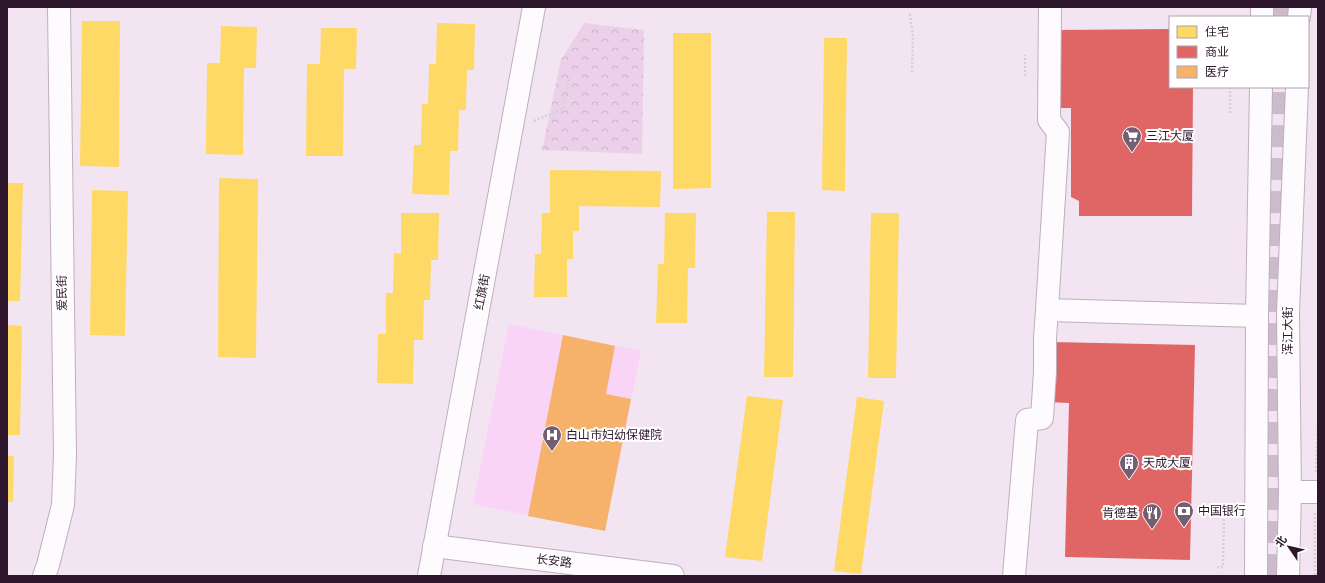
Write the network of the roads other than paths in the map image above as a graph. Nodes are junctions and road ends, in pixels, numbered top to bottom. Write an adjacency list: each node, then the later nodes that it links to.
1 (58, 7): 11 (street, 爱民街)
2 (534, 7): 10 (street, 红旗街)
3 (1050, 7): 6 (street)
4 (1261, 88): 7 (street)
5 (1297, 88): 8 (street, 浑江大街)
6 (1047, 310): 7 (street); 14 (street)
7 (1257, 316): 15 (street)
8 (1290, 492): 9 (street); 16 (street, 浑江大街)
9 (1318, 492)
10 (434, 546): 12 (street, 红旗街); 13 (street, 长安路)
11 (44, 576)
12 (429, 576)
13 (673, 576)
14 (1014, 576)
15 (1256, 576)
16 (1288, 576)

